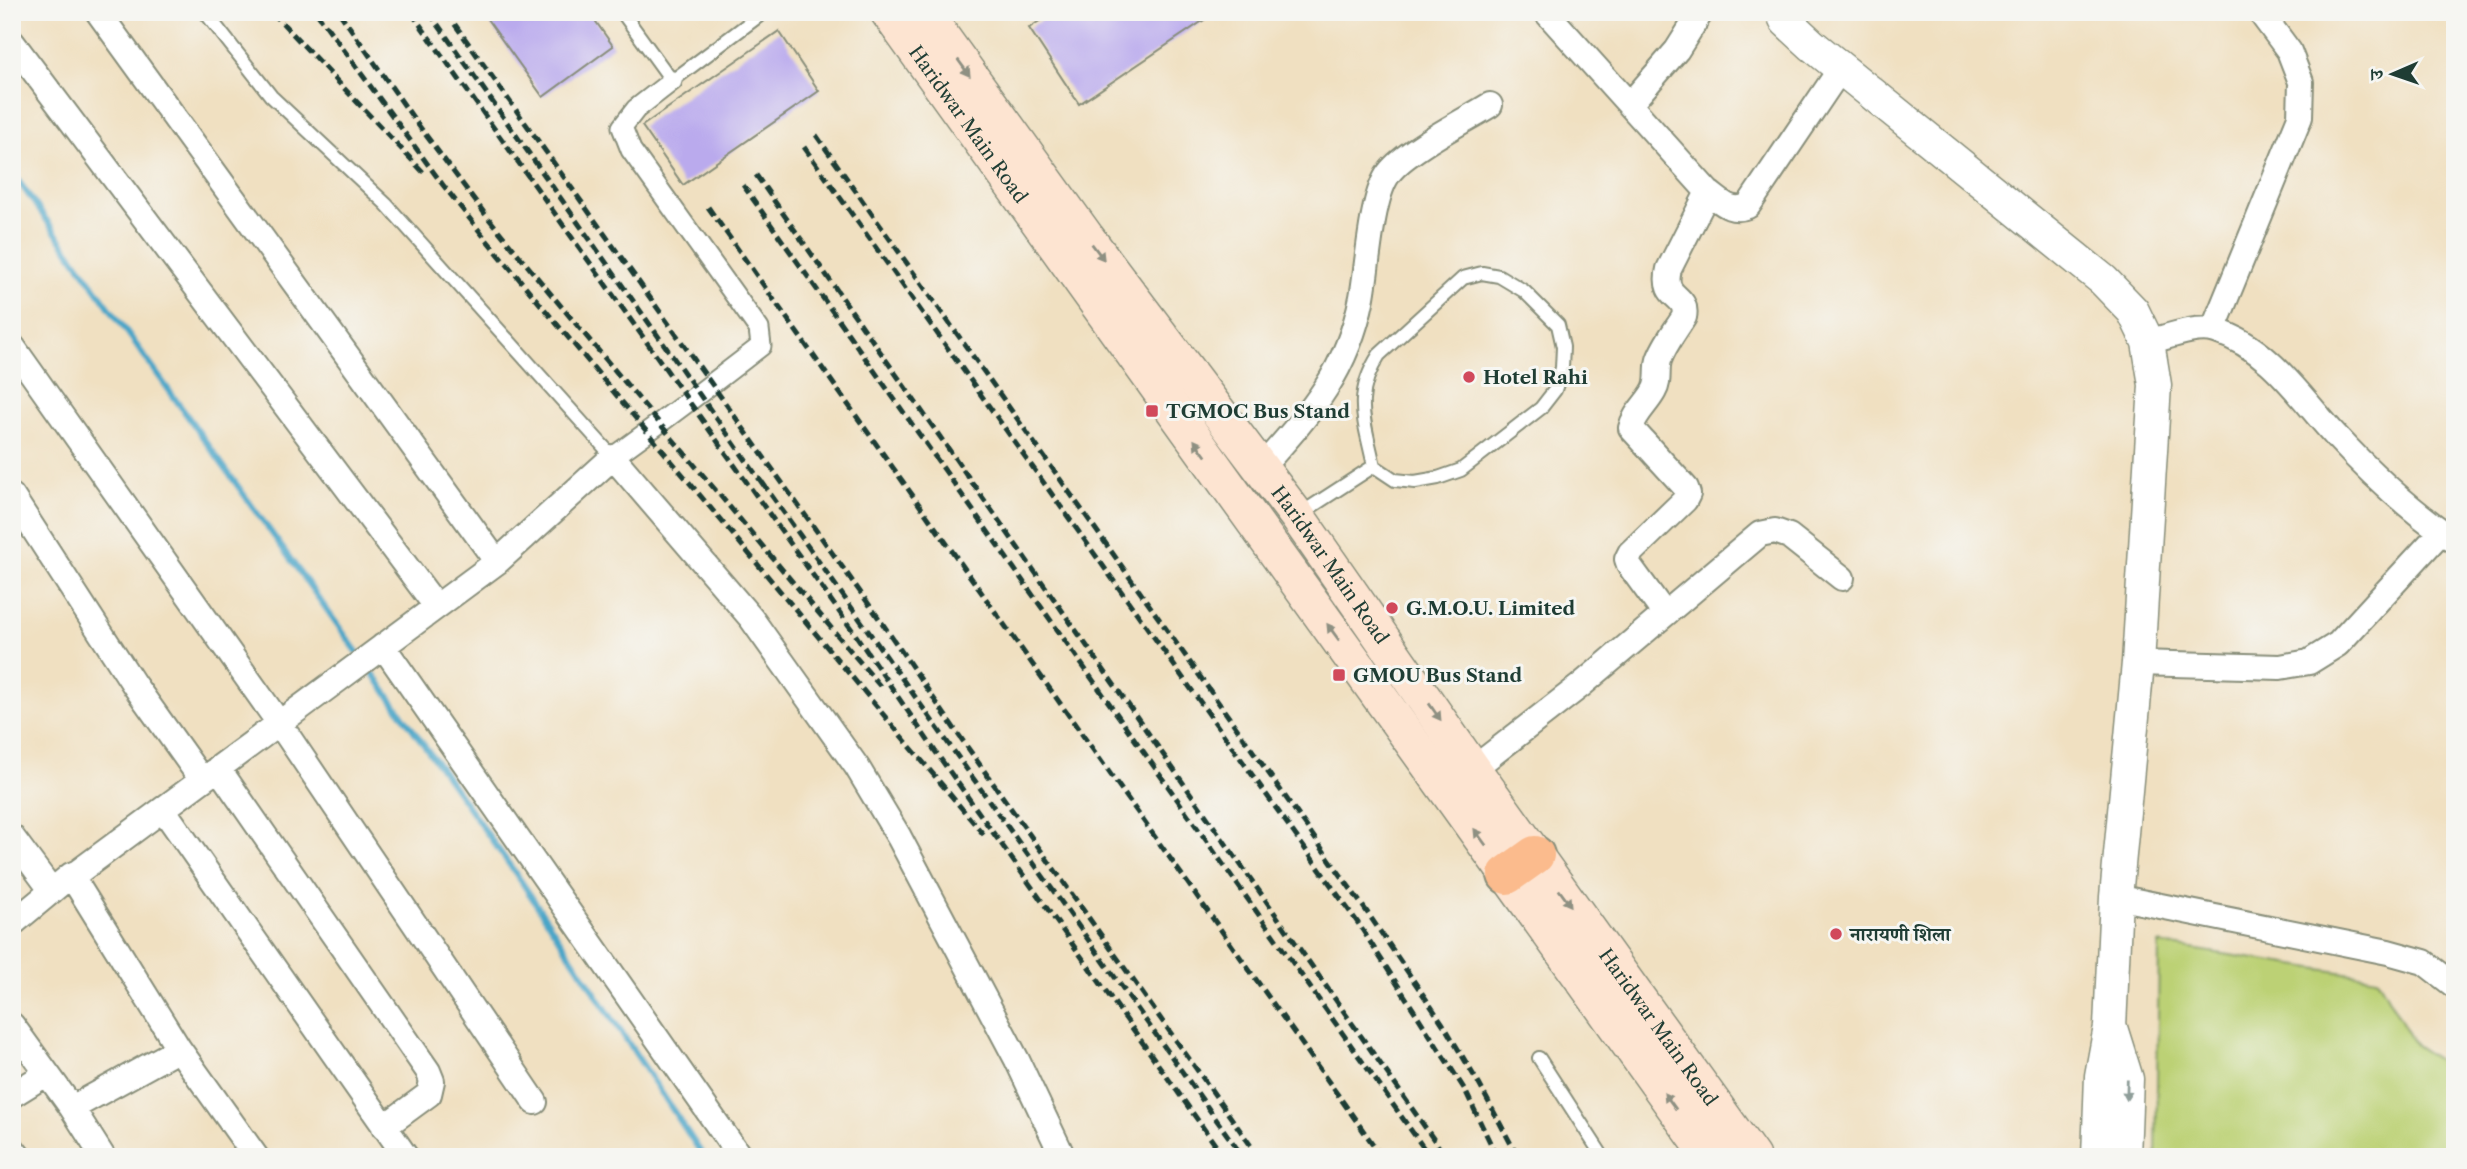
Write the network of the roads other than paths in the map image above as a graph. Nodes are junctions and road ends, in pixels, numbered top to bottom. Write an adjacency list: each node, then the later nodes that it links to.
1 (99, 12): 25 (street)
2 (205, 12): 19 (lane)
3 (622, 12): 12 (lane)
4 (764, 12): 12 (lane)
5 (1546, 12): 13 (street)
6 (1701, 12): 13 (street)
7 (1782, 12): 11 (street)
8 (2260, 12): 16 (street)
9 (912, 21): 21 (main road, Haridwar Main Road, one-way to 21); 36 (main road, Haridwar Main Road, one-way to 9)
10 (12, 42): 27 (street)
11 (1841, 68): 15 (street); 17 (street)
12 (672, 82): 19 (street)
13 (1630, 103): 15 (street)
14 (1490, 106): 21 (street)
15 (1708, 192): 28 (street)
16 (2213, 330): 17 (street); 24 (street)
17 (2148, 342): 30 (street)
18 (13, 347): 31 (street)
19 (612, 457): 25 (street); 57 (street)
20 (1374, 467): 20 (lane); 23 (lane)
21 (1261, 468): 23 (main road, Haridwar Main Road)
22 (12, 496): 33 (street)
23 (1297, 516): 32 (main road, Haridwar Main Road, one-way to 32)
24 (2448, 537): 30 (street)
25 (497, 562): 27 (street)
26 (1842, 578): 28 (street)
27 (436, 606): 29 (street)
28 (1664, 613): 32 (street)
29 (370, 655): 31 (street); 56 (street)
30 (2138, 663): 39 (street)
31 (279, 723): 33 (street); 48 (street)
32 (1473, 769): 36 (main road, Haridwar Main Road)
33 (210, 774): 34 (street); 50 (street)
34 (163, 809): 37 (street); 50 (street)
35 (12, 837): 38 (street)
36 (1521, 865): 59 (main road, Haridwar Main Road, one-way to 36); 60 (main road, Haridwar Main Road, one-way to 60)
37 (71, 875): 38 (street); 44 (street)
38 (52, 891): 40 (street)
39 (2116, 897): 41 (street); 43 (street)
40 (12, 924)
41 (2455, 986)
42 (12, 1025): 46 (street)
43 (2110, 1027): 61 (street); 62 (street, one-way to 62)
44 (179, 1049): 49 (street); 54 (street)
45 (1539, 1058): 58 (lane)
46 (46, 1074): 47 (street); 49 (street)
47 (12, 1095)
48 (535, 1102)
49 (72, 1108): 53 (street)
50 (384, 1126): 55 (street)
51 (12, 1148): 52 (street)
52 (19, 1157)
53 (103, 1157)
54 (256, 1157)
55 (405, 1157)
56 (740, 1157)
57 (1063, 1157)
58 (1603, 1157)
59 (1709, 1157)
60 (1752, 1157)
61 (2098, 1157)
62 (2124, 1157)

